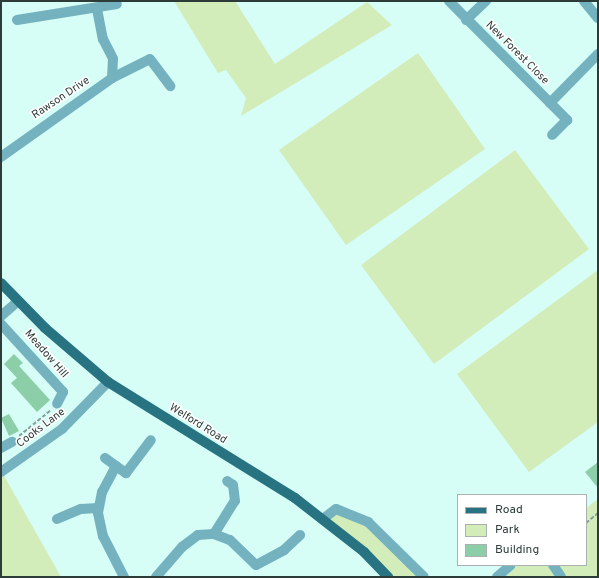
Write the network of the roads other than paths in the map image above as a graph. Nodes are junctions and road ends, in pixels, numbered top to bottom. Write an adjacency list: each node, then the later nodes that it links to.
1 (449, 1): 8 (street, New Forest Close)
2 (486, 1): 8 (street)
3 (584, 1): 6 (street)
4 (116, 4): 5 (street)
5 (97, 9): 7 (street); 10 (street)
6 (598, 18)
7 (17, 20)
8 (466, 20): 12 (street, New Forest Close)
9 (598, 54): 12 (street, New Forest Close)
10 (112, 78): 11 (street, Rawson Drive); 14 (street, Rawson Drive)
11 (170, 86)
12 (550, 103): 13 (street, New Forest Close)
13 (552, 135)
14 (1, 156)
15 (1, 283): 16 (main road, Welford Road)
16 (17, 302): 17 (street); 19 (main road, Welford Road)
17 (1, 316)
18 (1, 324): 20 (street, Meadow Hill)
19 (108, 382): 26 (street, Cooks Lane); 30 (main road, Welford Road)
20 (57, 404)
21 (151, 440): 25 (street)
22 (12, 442): 23 (street, Cooks Lane)
23 (1, 448)
24 (105, 458): 25 (street)
25 (116, 466): 28 (street)
26 (1, 472)
27 (227, 481): 31 (street)
28 (98, 508): 29 (street); 35 (street)
29 (57, 519)
30 (323, 519): 37 (main road, Welford Road); 38 (street)
31 (214, 534): 32 (street); 36 (street)
32 (300, 535)
33 (510, 566): 39 (street)
34 (554, 566): 40 (street)
35 (124, 577)
36 (156, 577)
37 (388, 577)
38 (424, 577)
39 (497, 577)
40 (561, 577)

